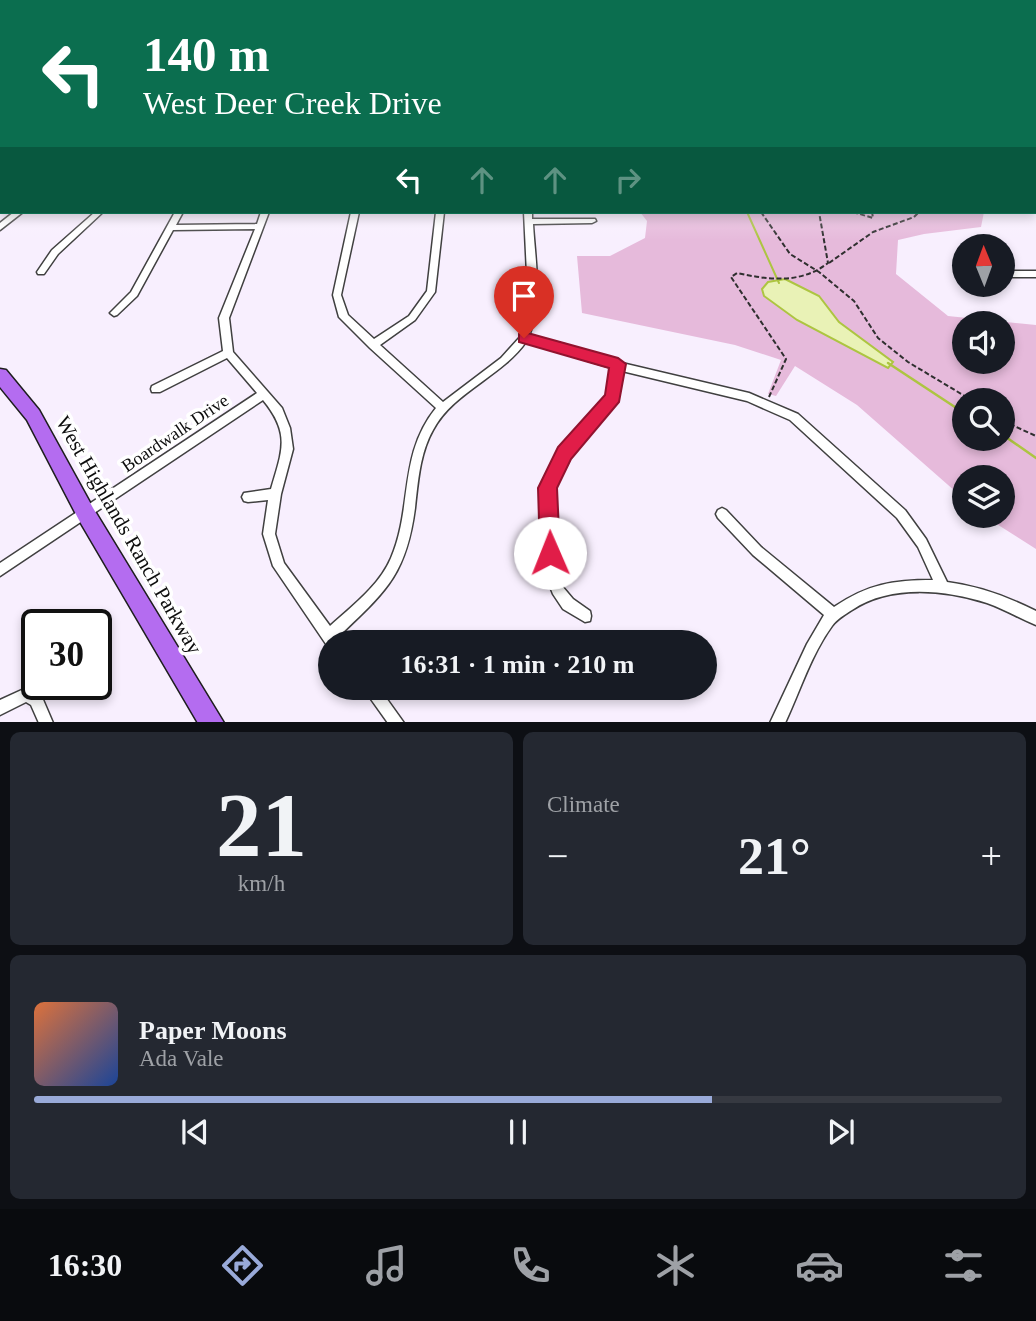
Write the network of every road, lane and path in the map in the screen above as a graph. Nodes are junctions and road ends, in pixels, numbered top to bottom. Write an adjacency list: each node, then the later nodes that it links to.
1 (16, 214): 15 (street)
2 (97, 214): 18 (street)
3 (178, 214): 16 (street)
4 (264, 214): 14 (street)
5 (355, 214): 24 (street)
6 (440, 214): 24 (street)
7 (762, 214): 19 (path)
8 (819, 214): 17 (path)
9 (857, 214): 10 (path)
10 (872, 214)
11 (917, 214): 17 (path)
12 (528, 217): 13 (street); 23 (street)
13 (592, 221)
14 (259, 226): 16 (street); 25 (street)
15 (0, 227)
16 (170, 228): 22 (street)
17 (828, 263): 19 (path)
18 (41, 272)
19 (819, 272): 29 (path); 31 (path)
20 (1015, 274): 21 (street)
21 (1036, 274)
22 (114, 313)
23 (524, 338): 26 (street); 32 (street)
24 (373, 345): 32 (street)
25 (228, 353): 28 (street); 30 (street)
26 (618, 364): 31 (street); 41 (street)
27 (0, 375): 37 (main road, West Highlands Ranch Parkway)
28 (156, 389)
29 (952, 389)
30 (264, 394): 35 (street); 37 (street, Boardwalk Drive)
31 (765, 404): 40 (street)
32 (442, 407): 45 (street)
33 (1015, 426): 34 (path)
34 (1036, 436)
35 (275, 494): 36 (street); 44 (street)
36 (248, 497)
37 (86, 514): 39 (street, Boardwalk Drive); 49 (main road, West Highlands Ranch Parkway)
38 (722, 514): 42 (street)
39 (0, 570)
40 (943, 587): 42 (street); 43 (street)
41 (585, 615)
42 (834, 615): 51 (street)
43 (1036, 618)
44 (325, 630)
45 (340, 630)
46 (379, 700): 50 (street)
47 (0, 708): 48 (street)
48 (46, 722)
49 (211, 722)
50 (396, 722)
51 (777, 722)

